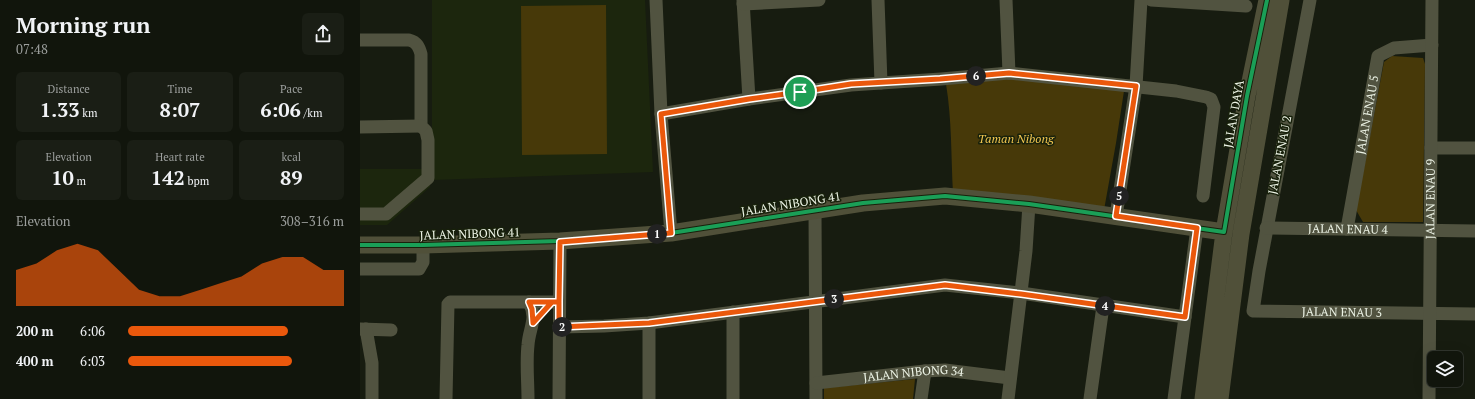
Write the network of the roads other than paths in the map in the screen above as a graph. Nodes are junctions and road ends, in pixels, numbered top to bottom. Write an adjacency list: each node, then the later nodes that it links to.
1 (656, 0): 19 (street)
2 (819, 0): 11 (street)
3 (878, 0): 16 (street)
4 (1006, 0): 15 (street)
5 (1141, 0): 17 (street)
6 (1151, 0): 12 (street)
7 (1267, 0): 34 (main road, JALAN DAYA)
8 (1282, 0): 70 (main road)
9 (1310, 0): 30 (street, JALAN ENAU 2)
10 (1432, 0): 14 (street, JALAN ENAU 9)
11 (743, 2): 18 (street)
12 (1246, 6)
13 (360, 40): 20 (street)
14 (1432, 45): 22 (street, JALAN ENAU 9); 31 (street, JALAN ENAU 5)
15 (1009, 73): 16 (street); 17 (street)
16 (881, 83): 18 (street)
17 (1136, 86): 24 (street); 28 (street)
18 (749, 99): 19 (street)
19 (661, 114): 35 (street)
20 (421, 126): 21 (street); 27 (street)
21 (360, 127)
22 (1431, 148): 23 (street); 32 (street, JALAN ENAU 9)
23 (1475, 148)
24 (1203, 196)
25 (1029, 204): 26 (main road, JALAN NIBONG 41); 28 (main road, JALAN NIBONG 41); 40 (street)
26 (815, 210): 35 (main road, JALAN NIBONG 41); 41 (street)
27 (360, 214)
28 (1116, 216): 29 (main road, JALAN NIBONG 41)
29 (1197, 228): 34 (main road, JALAN NIBONG 41); 49 (street)
30 (1266, 228): 31 (street, JALAN ENAU 4); 45 (street, JALAN ENAU 2)
31 (1347, 229): 32 (street, JALAN ENAU 4)
32 (1430, 230): 33 (street, JALAN ENAU 4); 47 (street, JALAN ENAU 9)
33 (1475, 231)
34 (1224, 232): 69 (main road, JALAN DAYA)
35 (671, 233): 36 (main road, JALAN NIBONG 41)
36 (560, 242): 38 (main road, JALAN NIBONG 41); 43 (street)
37 (360, 245): 38 (main road, JALAN NIBONG 41)
38 (423, 245): 39 (street)
39 (360, 269)
40 (1021, 294): 41 (street); 44 (street); 56 (street)
41 (815, 301): 46 (street); 57 (street)
42 (529, 302): 43 (street); 50 (street); 59 (street)
43 (555, 302): 50 (street); 52 (street)
44 (1103, 306): 49 (street); 67 (street)
45 (1253, 311): 47 (street, JALAN ENAU 3)
46 (733, 312): 51 (street); 63 (street)
47 (1430, 313): 48 (street, JALAN ENAU 3); 71 (street, JALAN ENAU 9)
48 (1475, 314)
49 (1185, 317): 68 (street)
50 (533, 323): 60 (street)
51 (649, 323): 52 (street); 62 (street)
52 (559, 327): 61 (street)
53 (363, 329): 54 (street); 58 (street)
54 (391, 330)
55 (925, 371): 56 (street, JALAN NIBONG 34); 57 (street, JALAN NIBONG 34); 65 (street)
56 (1010, 378): 66 (street)
57 (816, 383): 64 (street)
58 (372, 399)
59 (446, 399)
60 (528, 399)
61 (560, 399)
62 (649, 399)
63 (733, 399)
64 (816, 399)
65 (921, 399)
66 (1008, 399)
67 (1090, 399)
68 (1174, 399)
69 (1203, 399)
70 (1220, 399)
71 (1429, 399)

